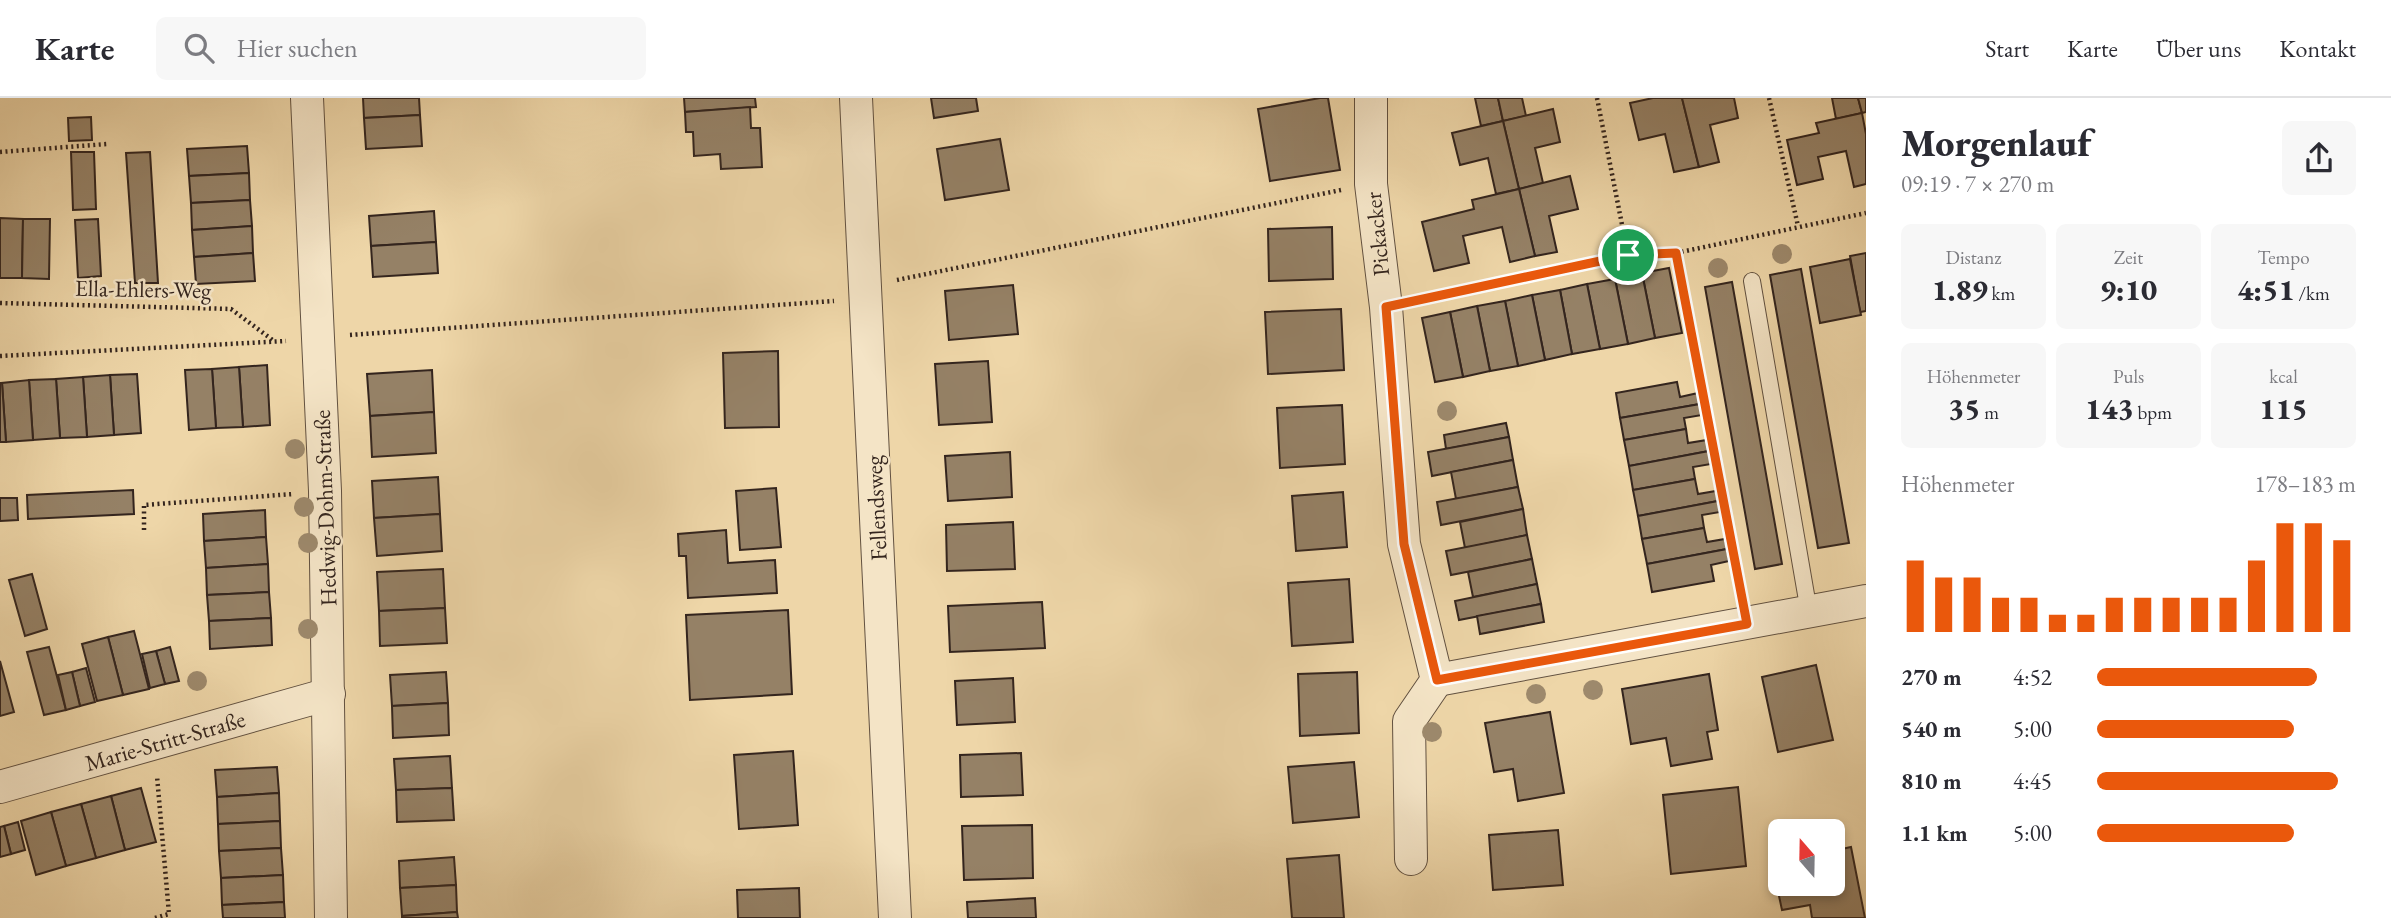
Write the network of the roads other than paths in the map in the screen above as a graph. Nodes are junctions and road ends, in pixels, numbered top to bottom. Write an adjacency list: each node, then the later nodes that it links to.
1 (307, 98): 8 (street, Hedwig-Dohm-Straße)
2 (856, 98): 12 (street, Fellendsweg)
3 (1371, 98): 7 (street, Pickacker)
4 (1752, 281): 6 (lane)
5 (1866, 601): 6 (street)
6 (1809, 612): 7 (street)
7 (1437, 680): 10 (street)
8 (329, 694): 9 (street, Marie-Stritt-Straße); 11 (street, Hedwig-Dohm-Straße)
9 (0, 787)
10 (1411, 859)
11 (331, 918)
12 (895, 918)

